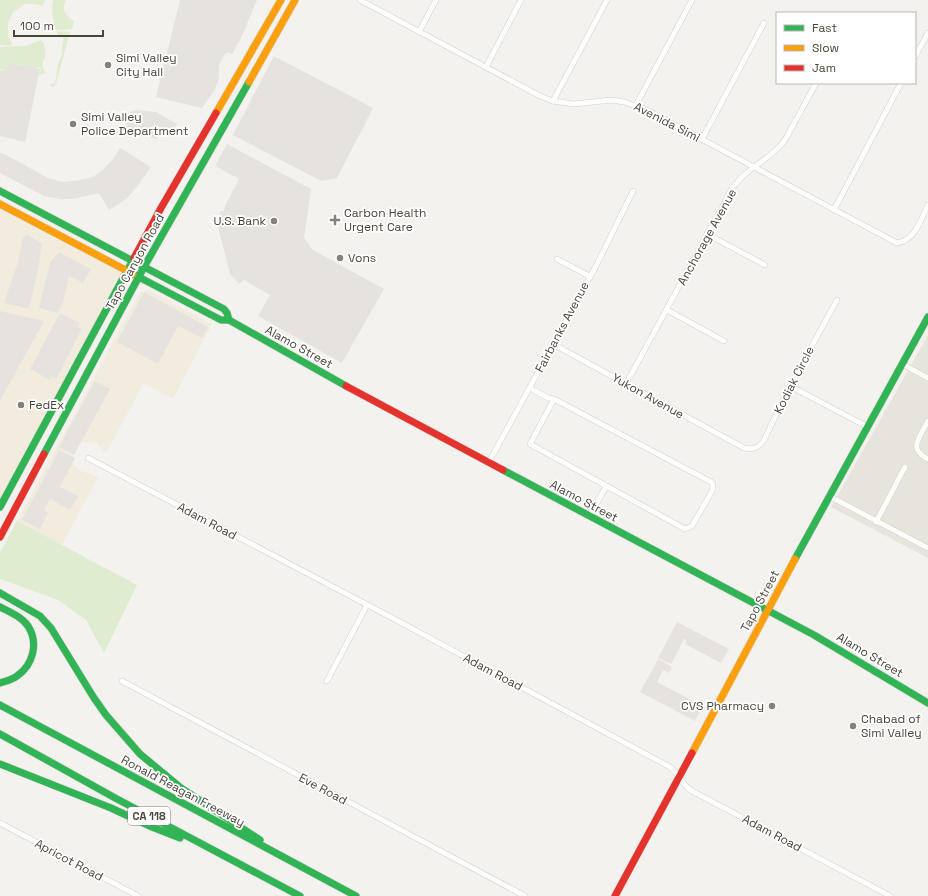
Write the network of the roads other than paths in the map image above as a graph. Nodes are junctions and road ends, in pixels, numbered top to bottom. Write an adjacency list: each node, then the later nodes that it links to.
1 (281, 0): 26 (main road, Tapo Canyon Road)
2 (295, 0): 28 (main road, Tapo Canyon Road)
3 (360, 0): 9 (street, Avenida Simi)
4 (436, 0): 9 (street)
5 (521, 0): 12 (street)
6 (607, 0): 15 (street)
7 (692, 0): 16 (street)
8 (764, 23): 17 (street)
9 (419, 32): 12 (street, Avenida Simi)
10 (928, 33): 11 (street)
11 (916, 55)
12 (486, 67): 15 (street, Avenida Simi)
13 (815, 84): 18 (street, Anchorage Avenue)
14 (900, 84): 23 (street)
15 (553, 101): 16 (street, Avenida Simi)
16 (636, 105): 17 (street, Avenida Simi)
17 (702, 139): 18 (street, Avenida Simi)
18 (754, 167): 23 (street, Avenida Simi); 24 (street, Anchorage Avenue)
19 (0, 191): 26 (main road, Alamo Street)
20 (633, 191): 30 (street, Fairbanks Avenue)
21 (0, 204): 29 (main road, Alamo Street)
22 (928, 205): 23 (street, Avenida Simi)
23 (834, 210)
24 (708, 234): 27 (street); 33 (street, Anchorage Avenue)
25 (557, 259): 30 (street)
26 (132, 261): 28 (main road, Alamo Street); 29 (main road, Tapo Canyon Road)
27 (765, 265)
28 (144, 267): 31 (main road, Tapo Canyon Road); 35 (main road, Alamo Street)
29 (127, 271): 31 (main road, Alamo Street); 53 (main road, Tapo Canyon Road)
30 (589, 276): 37 (street, Fairbanks Avenue)
31 (138, 277): 35 (main road, Alamo Street); 56 (main road, Tapo Canyon Road)
32 (837, 300): 41 (street, Kodiak Circle)
33 (667, 310): 36 (street); 40 (street, Anchorage Avenue)
34 (928, 317): 38 (main road, Tapo Street)
35 (229, 320): 49 (main road, Alamo Street)
36 (724, 341)
37 (553, 344): 40 (street, Yukon Avenue); 42 (street, Fairbanks Avenue)
38 (902, 364): 39 (street); 45 (main road, Tapo Street)
39 (928, 378)
40 (626, 384): 46 (street, Yukon Avenue)
41 (790, 386): 45 (street); 46 (street, Kodiak Circle)
42 (530, 388): 43 (street); 49 (street, Fairbanks Avenue)
43 (554, 399): 51 (street); 51 (street)
44 (928, 422): 48 (street)
45 (868, 427): 52 (main road, Tapo Street)
46 (744, 448)
47 (88, 458): 59 (street, Adam Road)
48 (928, 459)
49 (489, 462): 54 (main road, Alamo Street)
50 (905, 467): 55 (street)
51 (606, 486): 54 (street)
52 (830, 496): 55 (street); 61 (main road, Tapo Street)
53 (0, 507)
54 (590, 516): 61 (main road, Alamo Street)
55 (876, 522): 57 (street)
56 (0, 537)
57 (928, 548)
58 (0, 593): 72 (main road)
59 (367, 605): 63 (street); 69 (street, Adam Road)
60 (0, 606): 64 (main road)
61 (767, 610): 65 (main road, Alamo Street); 69 (main road, Tapo Street)
62 (122, 681): 76 (street, Eve Road)
63 (327, 681)
64 (0, 683)
65 (928, 703)
66 (0, 705): 72 (main road, Ronald Reagan Freeway / CA 118)
67 (0, 734): 71 (main road, CA 118)
68 (0, 764): 71 (main road)
69 (679, 776): 77 (main road, Tapo Street); 78 (street, Adam Road)
70 (0, 823): 73 (street, Apricot Road)
71 (212, 849): 74 (main road, CA 118)
72 (285, 858): 75 (main road, Ronald Reagan Freeway / CA 118)
73 (138, 896)
74 (300, 896)
75 (356, 896)
76 (525, 896)
77 (615, 896)
78 (890, 896)

